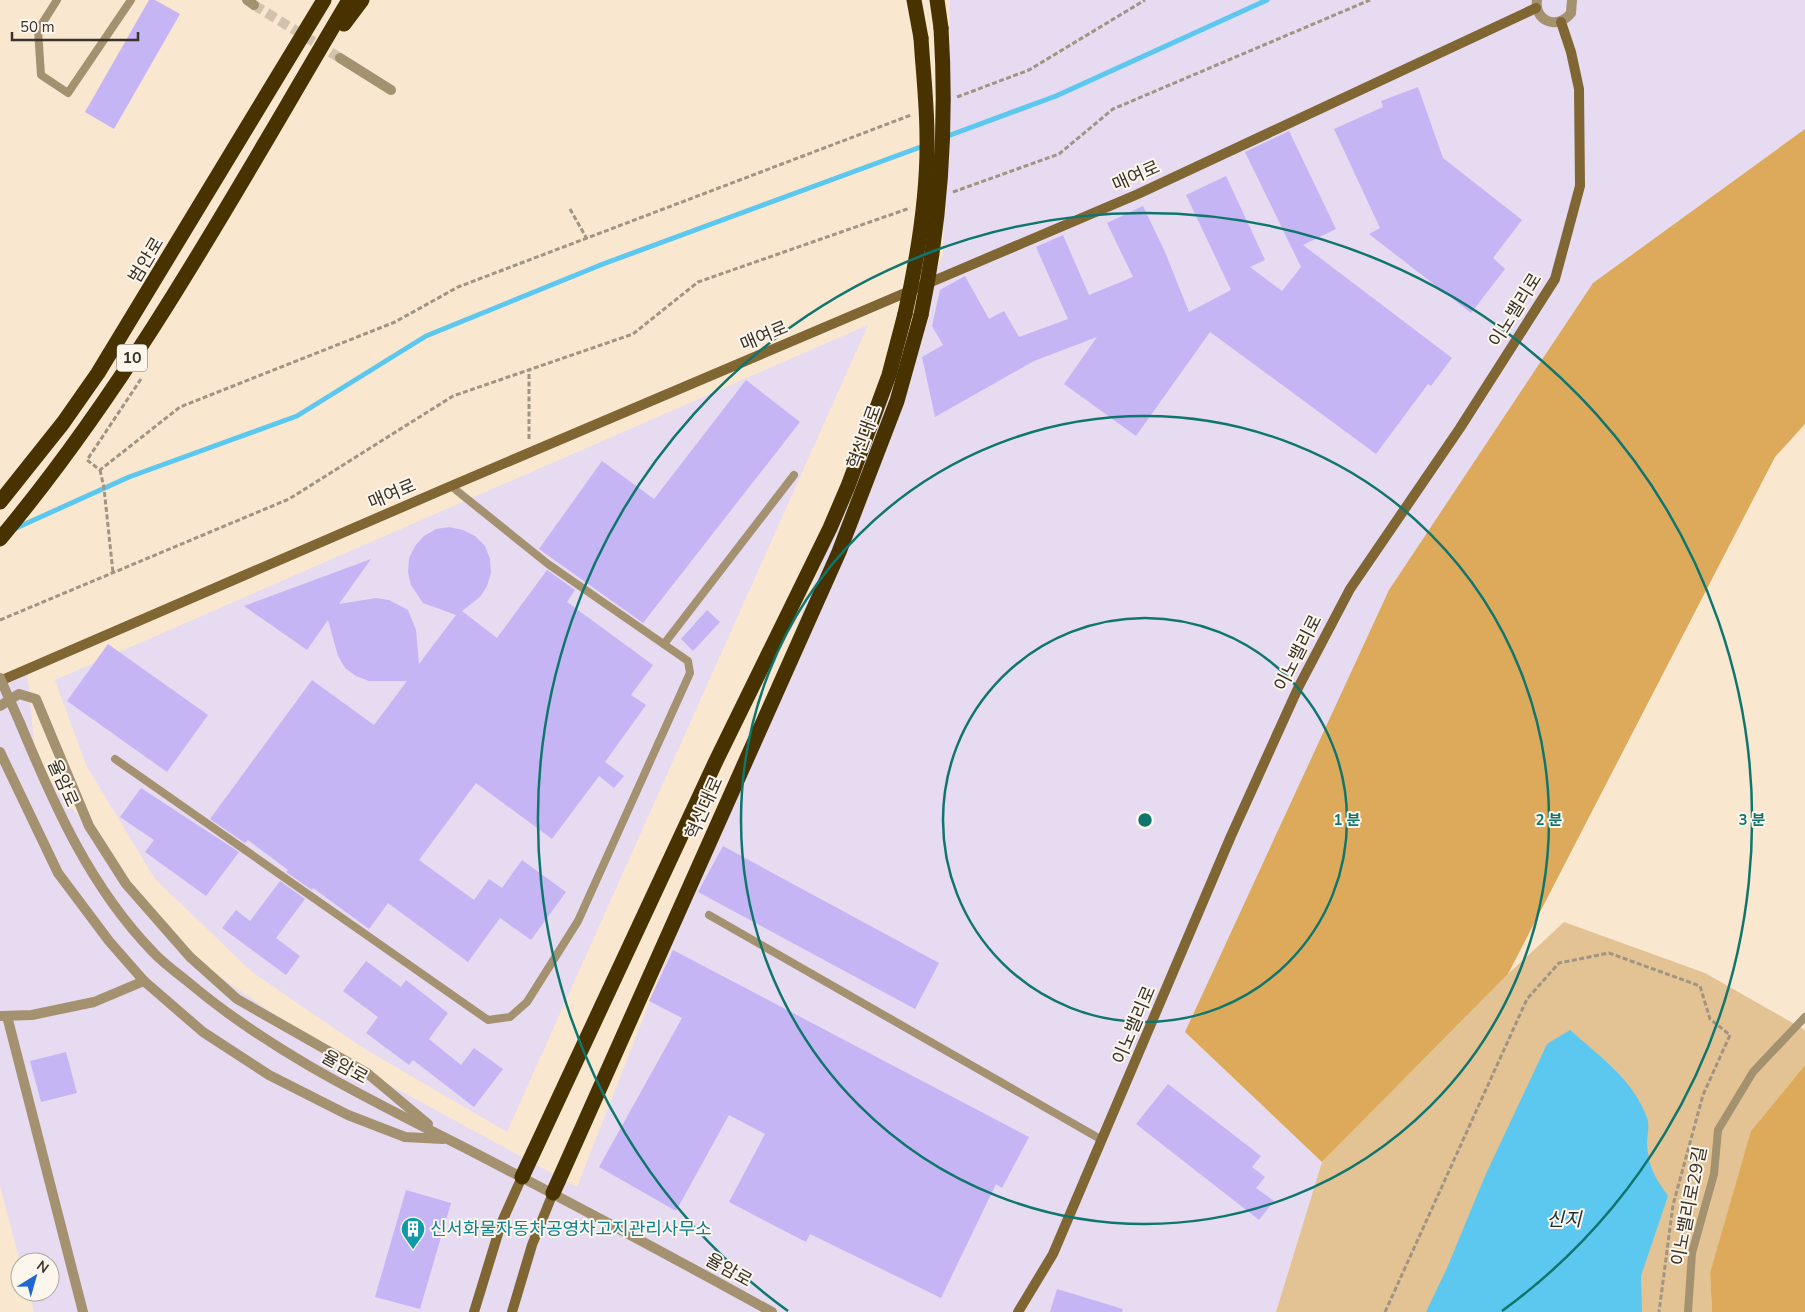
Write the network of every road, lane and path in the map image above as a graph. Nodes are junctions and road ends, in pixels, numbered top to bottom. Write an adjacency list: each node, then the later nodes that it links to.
1 (57, 0): 2 (lane)
2 (131, 0)
3 (314, 0): 14 (highway)
4 (324, 0): 14 (highway, 범안로)
5 (349, 0): 16 (highway)
6 (362, 0): 16 (highway)
7 (915, 0): 45 (highway, bridge)
8 (937, 0): 46 (highway, 혁신대로, bridge)
9 (1145, 0): 18 (path)
10 (1370, 0): 20 (path)
11 (1572, 0): 13 (street)
12 (1536, 4): 13 (street); 26 (main road, 매여로)
13 (1561, 22): 44 (main road, 이노밸리로)
14 (308, 26): 30 (highway, 범안로 / 10)
15 (340, 58): 17 (street)
16 (298, 85): 31 (highway, 10)
17 (391, 90)
18 (955, 98)
19 (918, 112): 23 (path)
20 (948, 194)
21 (911, 207): 24 (path)
22 (570, 210): 23 (path)
23 (587, 239): 27 (path)
24 (529, 370): 26 (path); 32 (path)
25 (141, 379): 27 (path)
26 (529, 454): 29 (main road, 매여로)
27 (100, 470): 32 (path)
28 (794, 475): 34 (lane)
29 (451, 486): 34 (lane); 35 (main road, 매여로)
30 (0, 502)
31 (0, 538)
32 (113, 573): 33 (path)
33 (0, 620)
34 (664, 644): 38 (lane)
35 (0, 680): 43 (street, 율암로, bridge)
36 (0, 706): 43 (street)
37 (0, 752): 40 (street)
38 (115, 759)
39 (709, 915): 44 (lane)
40 (144, 981): 41 (street); 43 (street)
41 (3, 1016): 47 (street)
42 (1805, 1017): 54 (lane, 이노밸리로29길)
43 (449, 1140): 45 (street, 율암로)
44 (1102, 1140): 51 (main road, 이노밸리로)
45 (522, 1177): 46 (street, 율암로); 48 (main road)
46 (553, 1193): 49 (main road, 혁신대로); 50 (street, 율암로)
47 (83, 1312)
48 (474, 1312)
49 (512, 1312)
50 (772, 1312)
51 (1018, 1312)
52 (1385, 1312): 53 (path)
53 (1659, 1312)
54 (1688, 1312)

